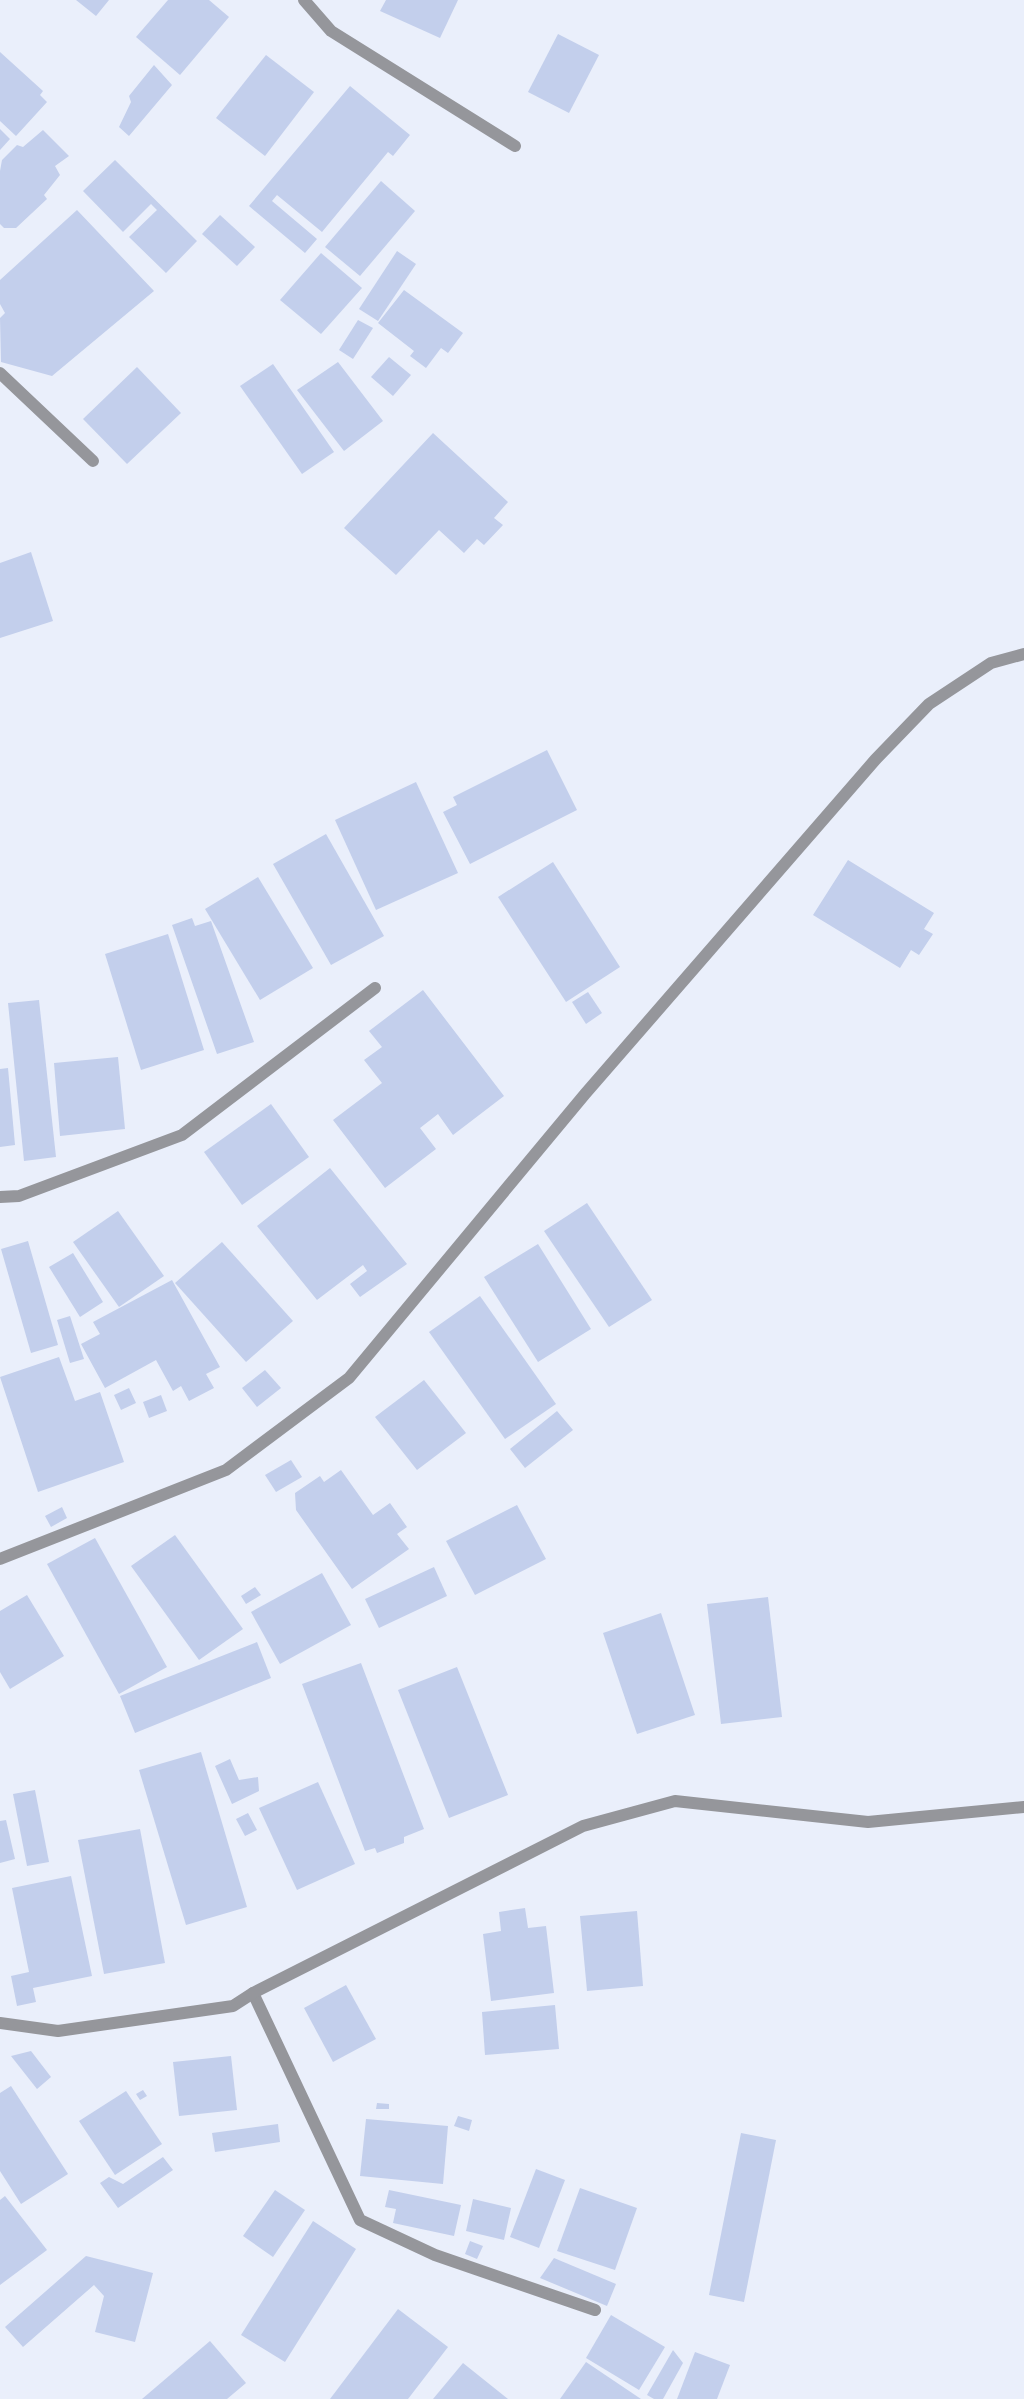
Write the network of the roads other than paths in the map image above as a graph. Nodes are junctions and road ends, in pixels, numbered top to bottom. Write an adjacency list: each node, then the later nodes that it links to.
1 (304, 0): 2 (street)
2 (515, 146)
3 (0, 373): 4 (street)
4 (93, 461)
5 (1024, 654): 8 (street)
6 (375, 988): 7 (street)
7 (0, 1197)
8 (0, 1559)
9 (1024, 1807): 10 (street)
10 (253, 1993): 11 (street); 12 (street)
11 (0, 2023)
12 (595, 2310)

